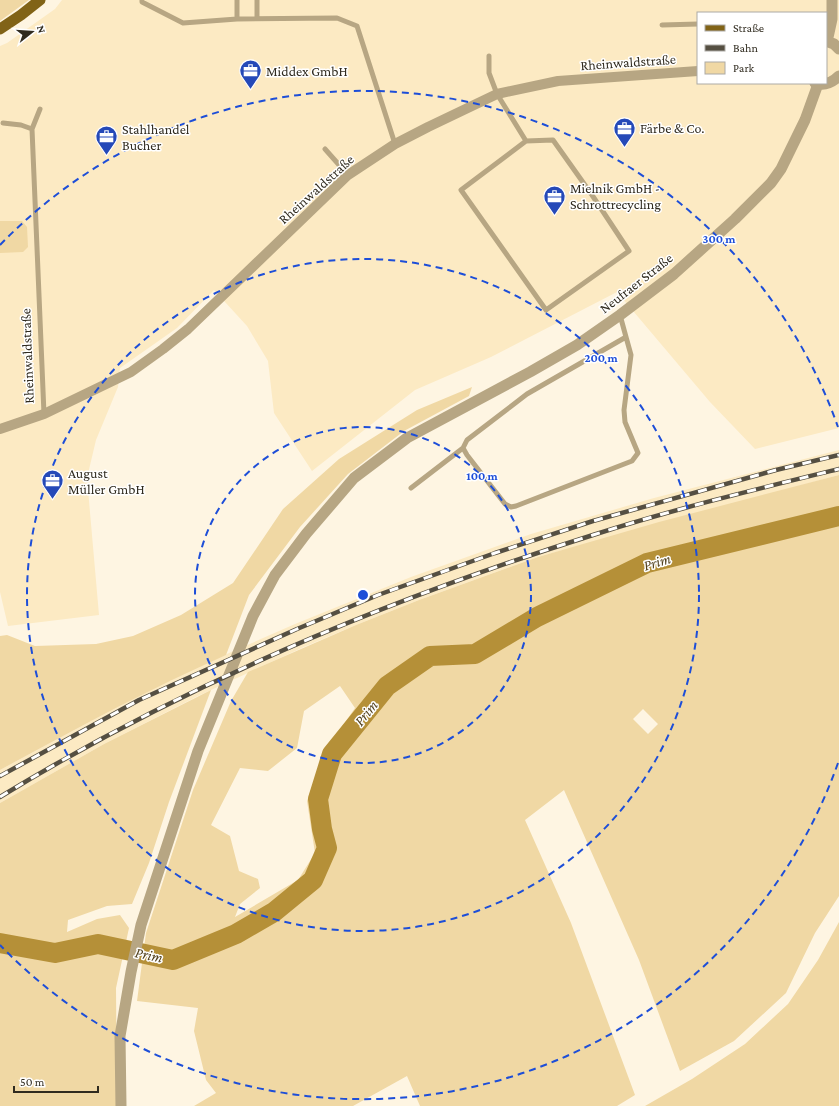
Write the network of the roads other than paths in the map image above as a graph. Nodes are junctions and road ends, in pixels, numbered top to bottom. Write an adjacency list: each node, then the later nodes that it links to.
1 (40, 0): 10 (main road)
2 (142, 0): 7 (lane)
3 (237, 0): 7 (lane)
4 (257, 0): 6 (lane)
5 (832, 0): 11 (street)
6 (257, 18): 7 (lane); 23 (lane)
7 (237, 19)
8 (697, 24): 9 (lane)
9 (662, 25)
10 (0, 28)
11 (827, 41): 12 (street)
12 (839, 49)
13 (489, 56): 18 (lane)
14 (697, 72): 18 (street, Rheinwaldstraße)
15 (839, 76): 16 (street)
16 (827, 83)
17 (816, 84): 26 (street, Neufraer Straße)
18 (497, 94): 22 (lane); 23 (street, Rheinwaldstraße)
19 (40, 109): 21 (lane)
20 (3, 123): 21 (lane)
21 (32, 129): 28 (lane, Rheinwaldstraße)
22 (526, 141): 22 (lane)
23 (395, 144): 25 (street, Rheinwaldstraße)
24 (325, 149): 25 (lane)
25 (348, 175): 28 (street, Rheinwaldstraße)
26 (620, 315): 27 (lane); 32 (street, Neufraer Straße)
27 (626, 336): 30 (lane); 30 (lane)
28 (44, 414): 29 (street, Rheinwaldstraße)
29 (0, 429)
30 (463, 448): 31 (lane)
31 (411, 488)
32 (121, 1106)

